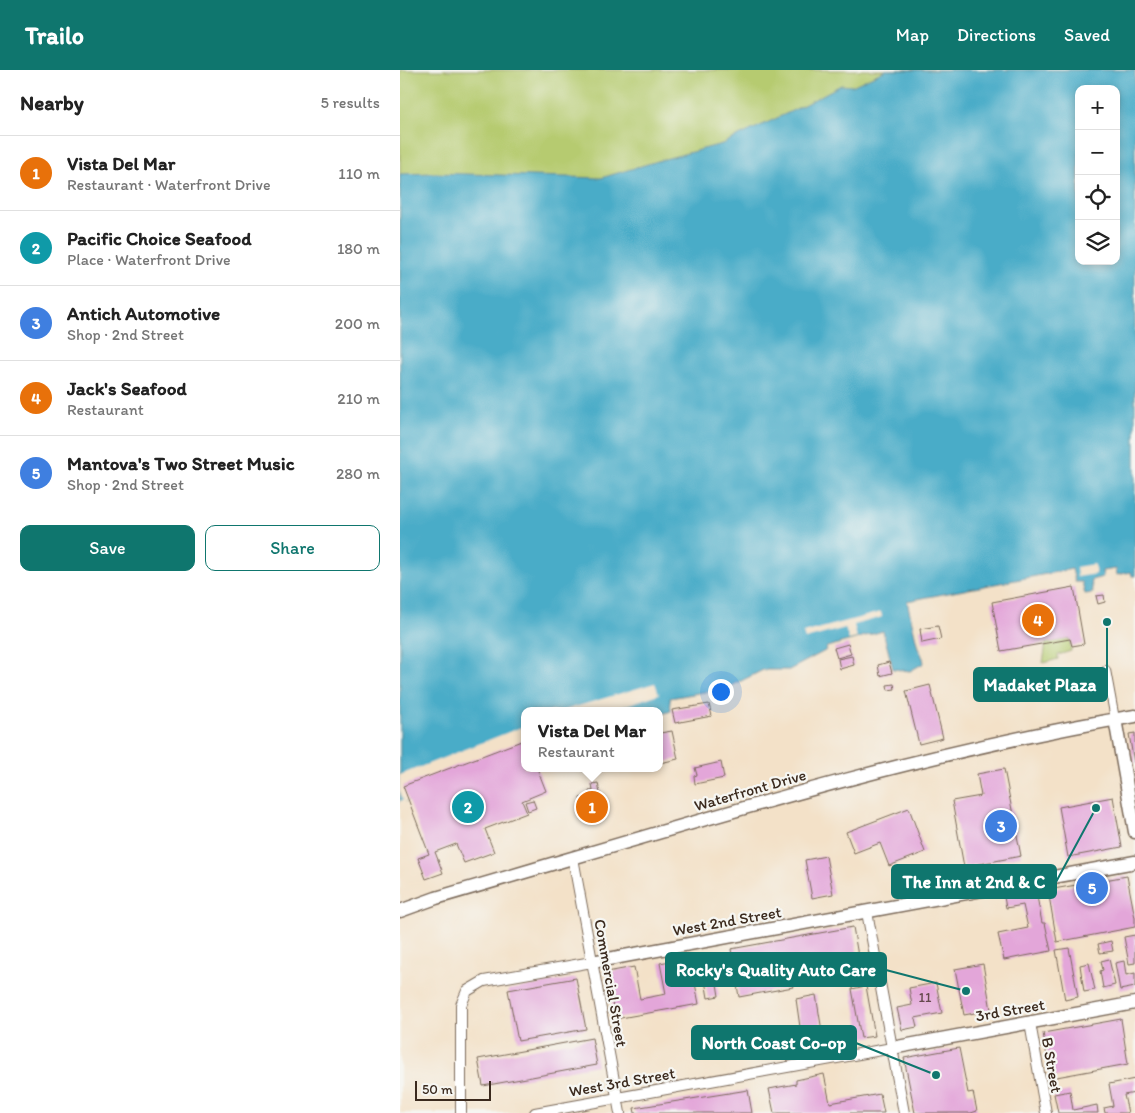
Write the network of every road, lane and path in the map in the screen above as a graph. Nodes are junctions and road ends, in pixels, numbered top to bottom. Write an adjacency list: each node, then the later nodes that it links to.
1 (1106, 670): 3 (street)
2 (1135, 716): 3 (street, Waterfront Drive)
3 (1115, 720): 4 (street); 5 (street, Waterfront Drive)
4 (1135, 832)
5 (573, 858): 7 (street, Waterfront Drive); 9 (street, Commercial Street)
6 (1135, 862): 8 (street, West 2nd Street)
7 (400, 911)
8 (867, 912): 9 (street, West 2nd Street); 12 (street)
9 (592, 962): 13 (street, Commercial Street); 14 (street)
10 (1135, 1003): 11 (street, 3rd Street)
11 (1030, 1022): 12 (street, 3rd Street); 18 (street, B Street)
12 (892, 1048): 13 (street, West 3rd Street); 17 (street)
13 (617, 1098): 15 (street, West 3rd Street); 16 (street, Commercial Street)
14 (461, 1113)
15 (534, 1113)
16 (620, 1113)
17 (904, 1113)
18 (1046, 1113)

